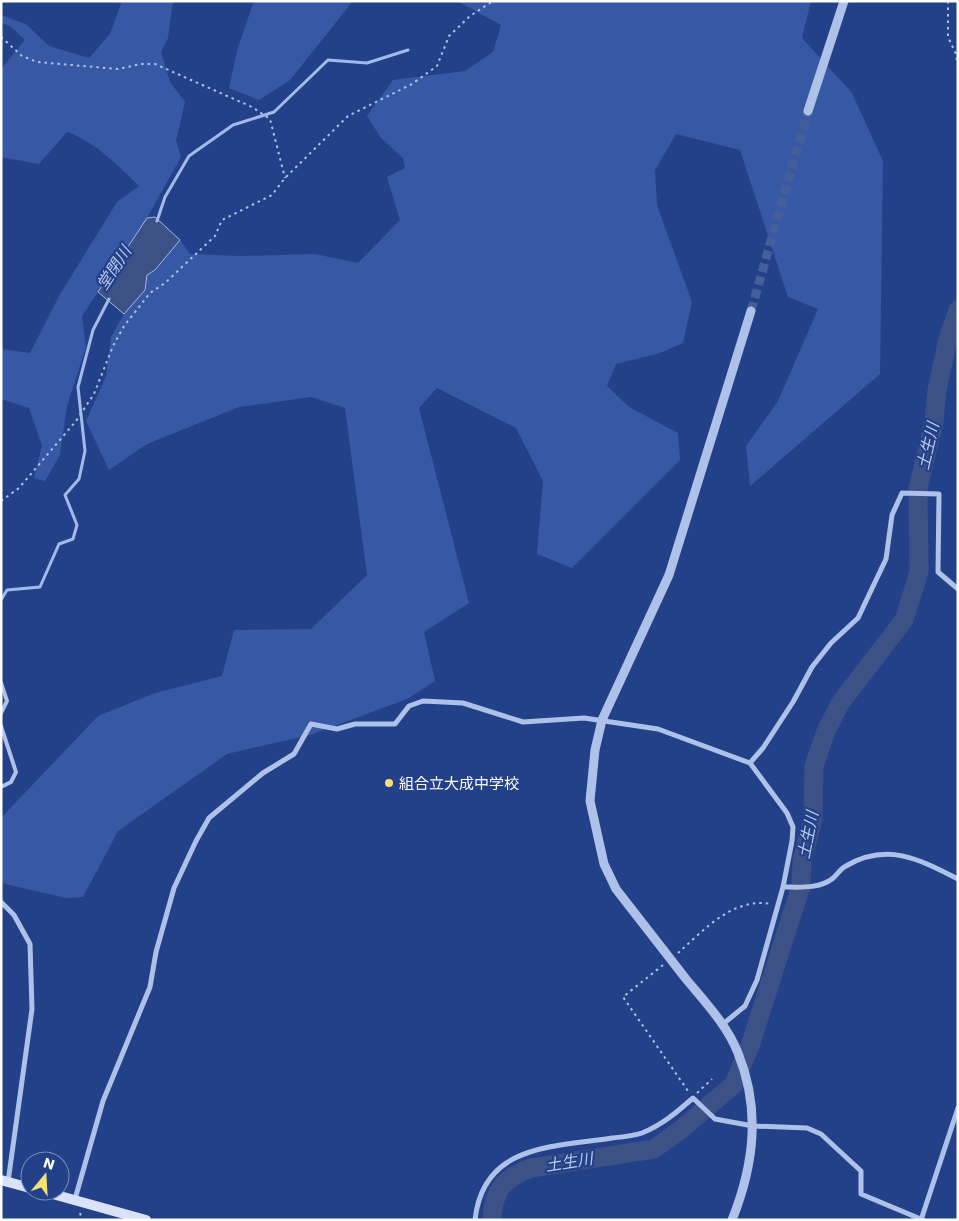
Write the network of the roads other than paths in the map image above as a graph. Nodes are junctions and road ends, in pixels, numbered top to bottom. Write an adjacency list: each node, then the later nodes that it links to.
1 (844, 1): 2 (street)
2 (808, 111)
3 (751, 311): 7 (street)
4 (958, 588): 9 (street)
5 (1, 682): 6 (lane)
6 (1, 713)
7 (602, 720): 9 (street); 14 (street); 20 (street)
8 (1, 726): 10 (lane)
9 (750, 763): 12 (street)
10 (1, 787)
11 (958, 879): 12 (street)
12 (783, 887): 14 (street)
13 (1, 902): 17 (street)
14 (723, 1024): 16 (street)
15 (958, 1108): 24 (street)
16 (753, 1126): 22 (street); 23 (street); 24 (street)
17 (4, 1181): 18 (main road)
18 (20, 1185)
19 (70, 1198): 20 (main road)
20 (74, 1199): 21 (main road)
21 (146, 1220)
22 (475, 1220)
23 (732, 1220)
24 (922, 1220)

